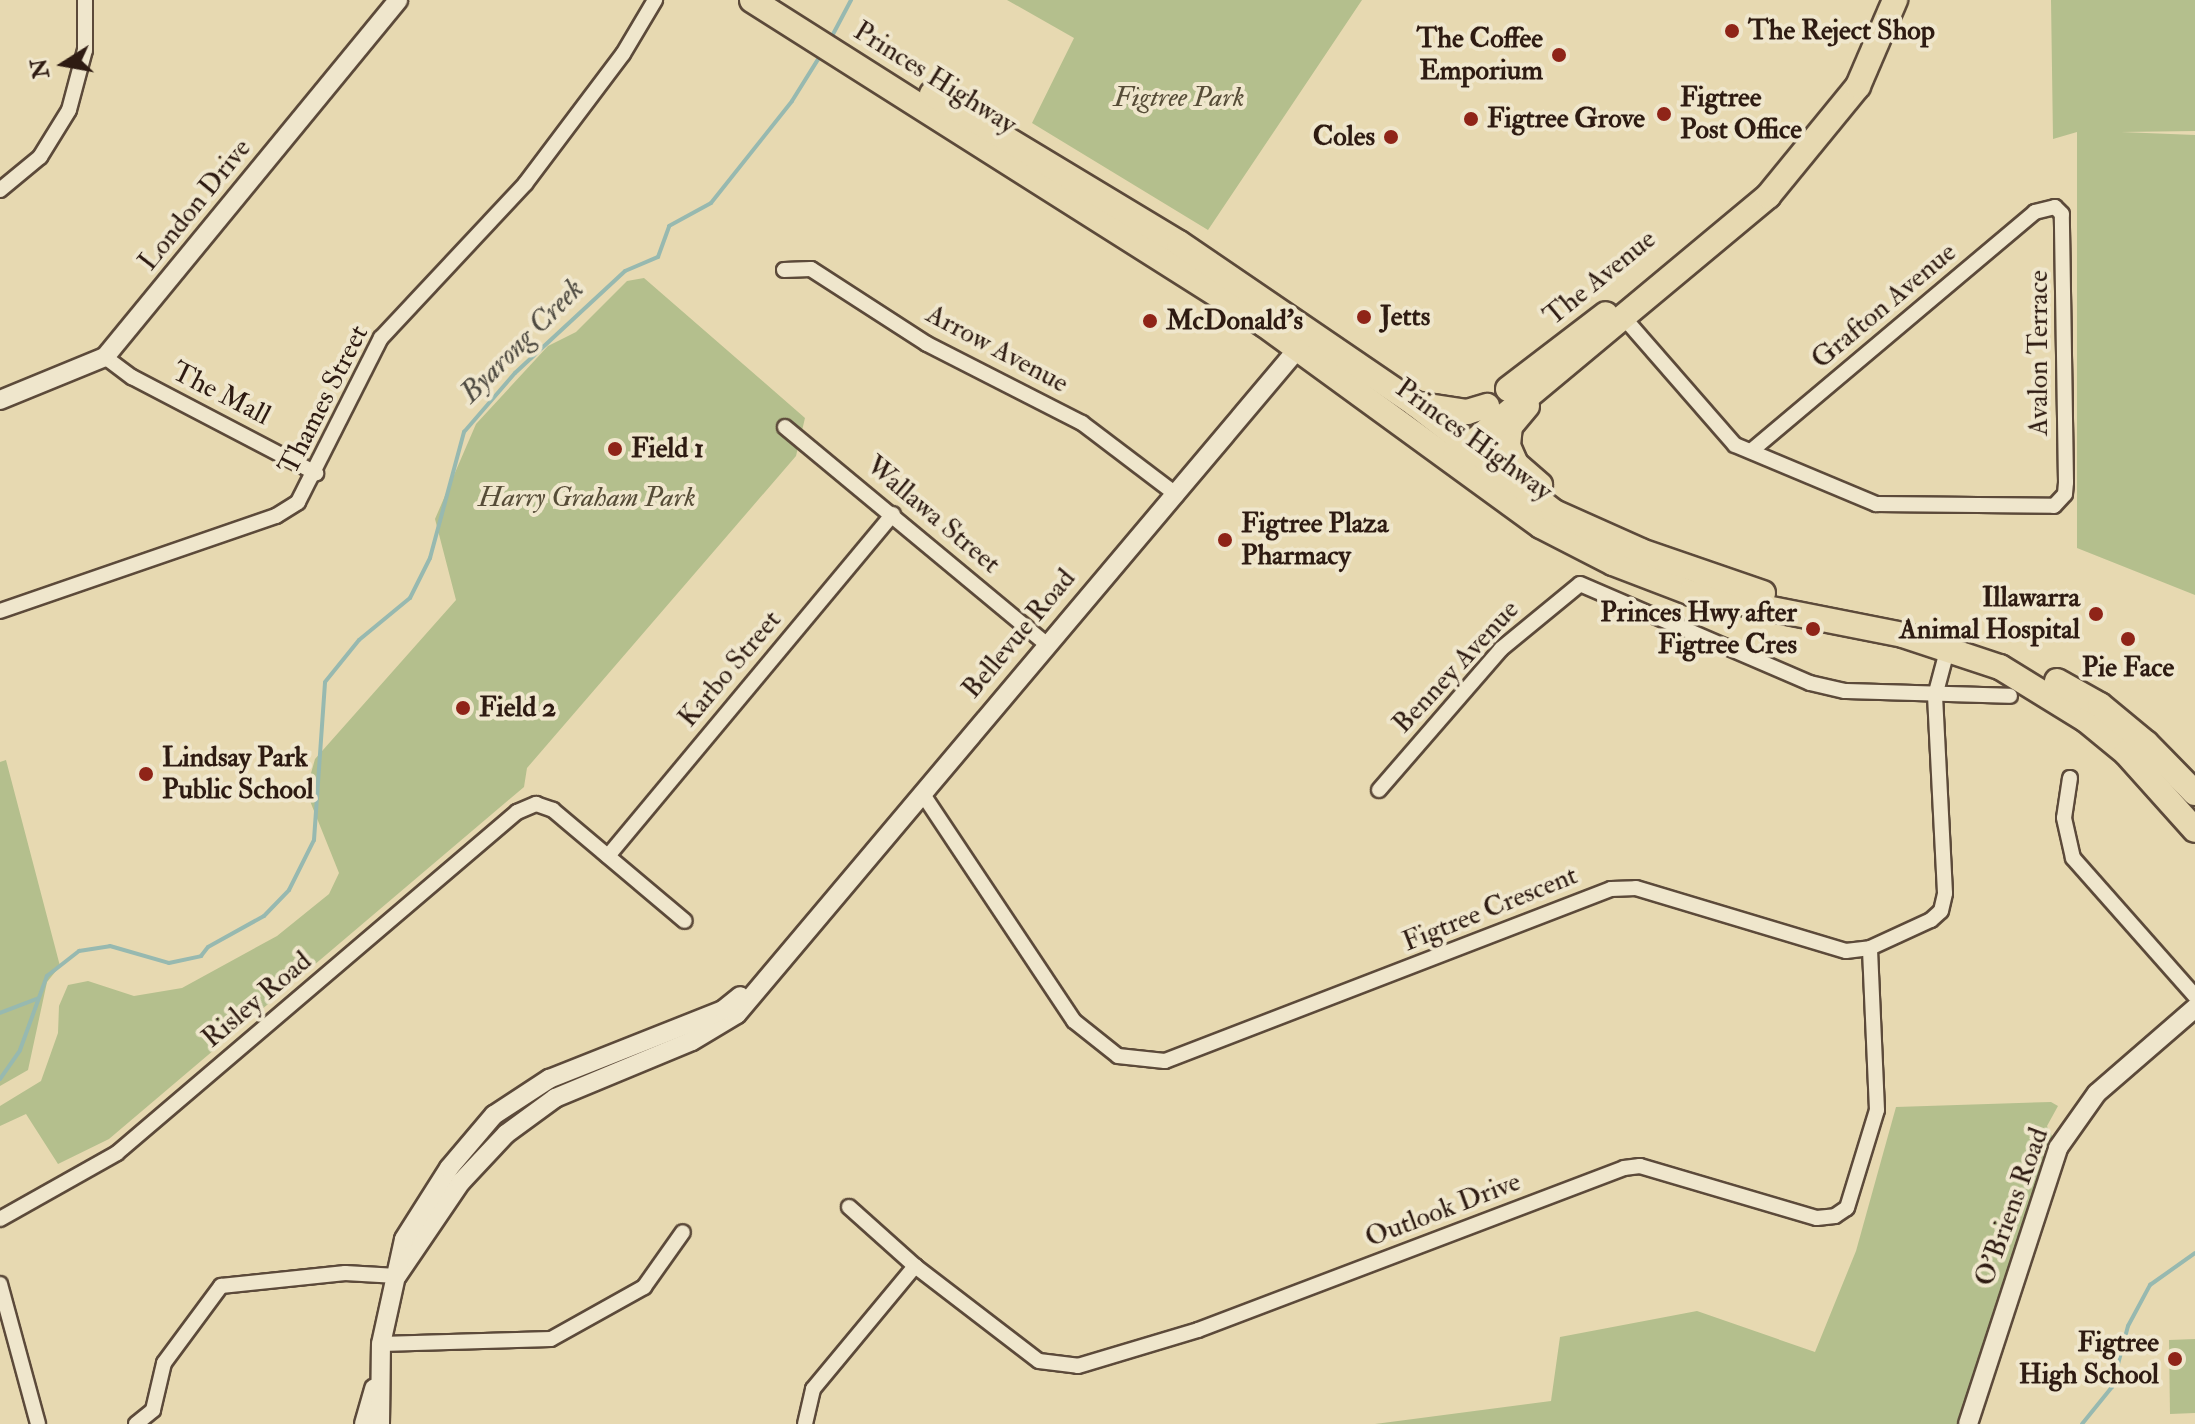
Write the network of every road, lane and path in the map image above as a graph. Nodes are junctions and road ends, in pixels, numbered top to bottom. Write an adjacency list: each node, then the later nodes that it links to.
1 (85, 0): 9 (street)
2 (655, 0): 22 (street, Thames Street)
3 (752, 0): 7 (main road, Princes Highway)
4 (776, 0): 7 (main road, Princes Highway)
5 (1895, 0): 8 (main road, The Avenue)
6 (394, 1): 14 (street, London Drive)
7 (816, 32): 13 (main road, Princes Highway)
8 (1804, 155): 12 (main road, The Avenue); 18 (main road, The Avenue)
9 (0, 190)
10 (2055, 207): 21 (street, Grafton Avenue); 21 (street, Avalon Terrace)
11 (784, 270): 23 (street, Arrow Avenue)
12 (1625, 319): 15 (main road, The Avenue); 21 (street)
13 (1304, 341): 17 (main road, Princes Highway); 20 (main road, Princes Highway); 23 (street, Bellevue Road)
14 (105, 357): 16 (street, London Drive); 22 (street, The Mall)
15 (1553, 378): 20 (main road, The Avenue); 25 (main road)
16 (0, 400)
17 (1415, 404): 18 (main road); 20 (main road, Princes Highway)
18 (1487, 406): 20 (main road, The Avenue)
19 (785, 427): 24 (street, Wallawa Street)
20 (1452, 449): 25 (main road, Princes Highway); 28 (main road, Princes Highway)
21 (1751, 451)
22 (316, 473): 26 (street, Thames Street)
23 (1177, 495): 27 (street, Bellevue Road)
24 (893, 514): 27 (street, Wallawa Street); 36 (street, Karbo Street)
25 (1641, 551): 34 (main road, Princes Highway)
26 (0, 611)
27 (1046, 644): 33 (street, Bellevue Road)
28 (1948, 647): 29 (street, Figtree Crescent); 35 (main road, Princes Highway)
29 (1935, 696): 30 (street); 32 (street, Benney Avenue); 38 (street, Figtree Crescent)
30 (2010, 696)
31 (2070, 778): 39 (street)
32 (1379, 790)
33 (922, 793): 38 (street, Figtree Crescent); 45 (street, Bellevue Road)
34 (2195, 793)
35 (2195, 830)
36 (608, 856): 37 (street); 42 (street, Risley Road)
37 (685, 921)
38 (1870, 948): 44 (street, Outlook Drive)
39 (2195, 996)
40 (2195, 1008): 54 (street, O'Briens Road)
41 (849, 1207): 44 (street, Outlook Drive)
42 (0, 1219)
43 (683, 1232): 47 (street)
44 (915, 1266): 53 (street)
45 (397, 1276): 47 (street, Bellevue Road); 50 (street)
46 (0, 1284): 49 (street)
47 (381, 1344): 48 (street, Bellevue Road)
48 (378, 1379): 51 (street, Bellevue Road); 52 (street, Bellevue Road)
49 (38, 1424)
50 (136, 1424)
51 (364, 1424)
52 (380, 1424)
53 (805, 1424)
54 (1968, 1424)

